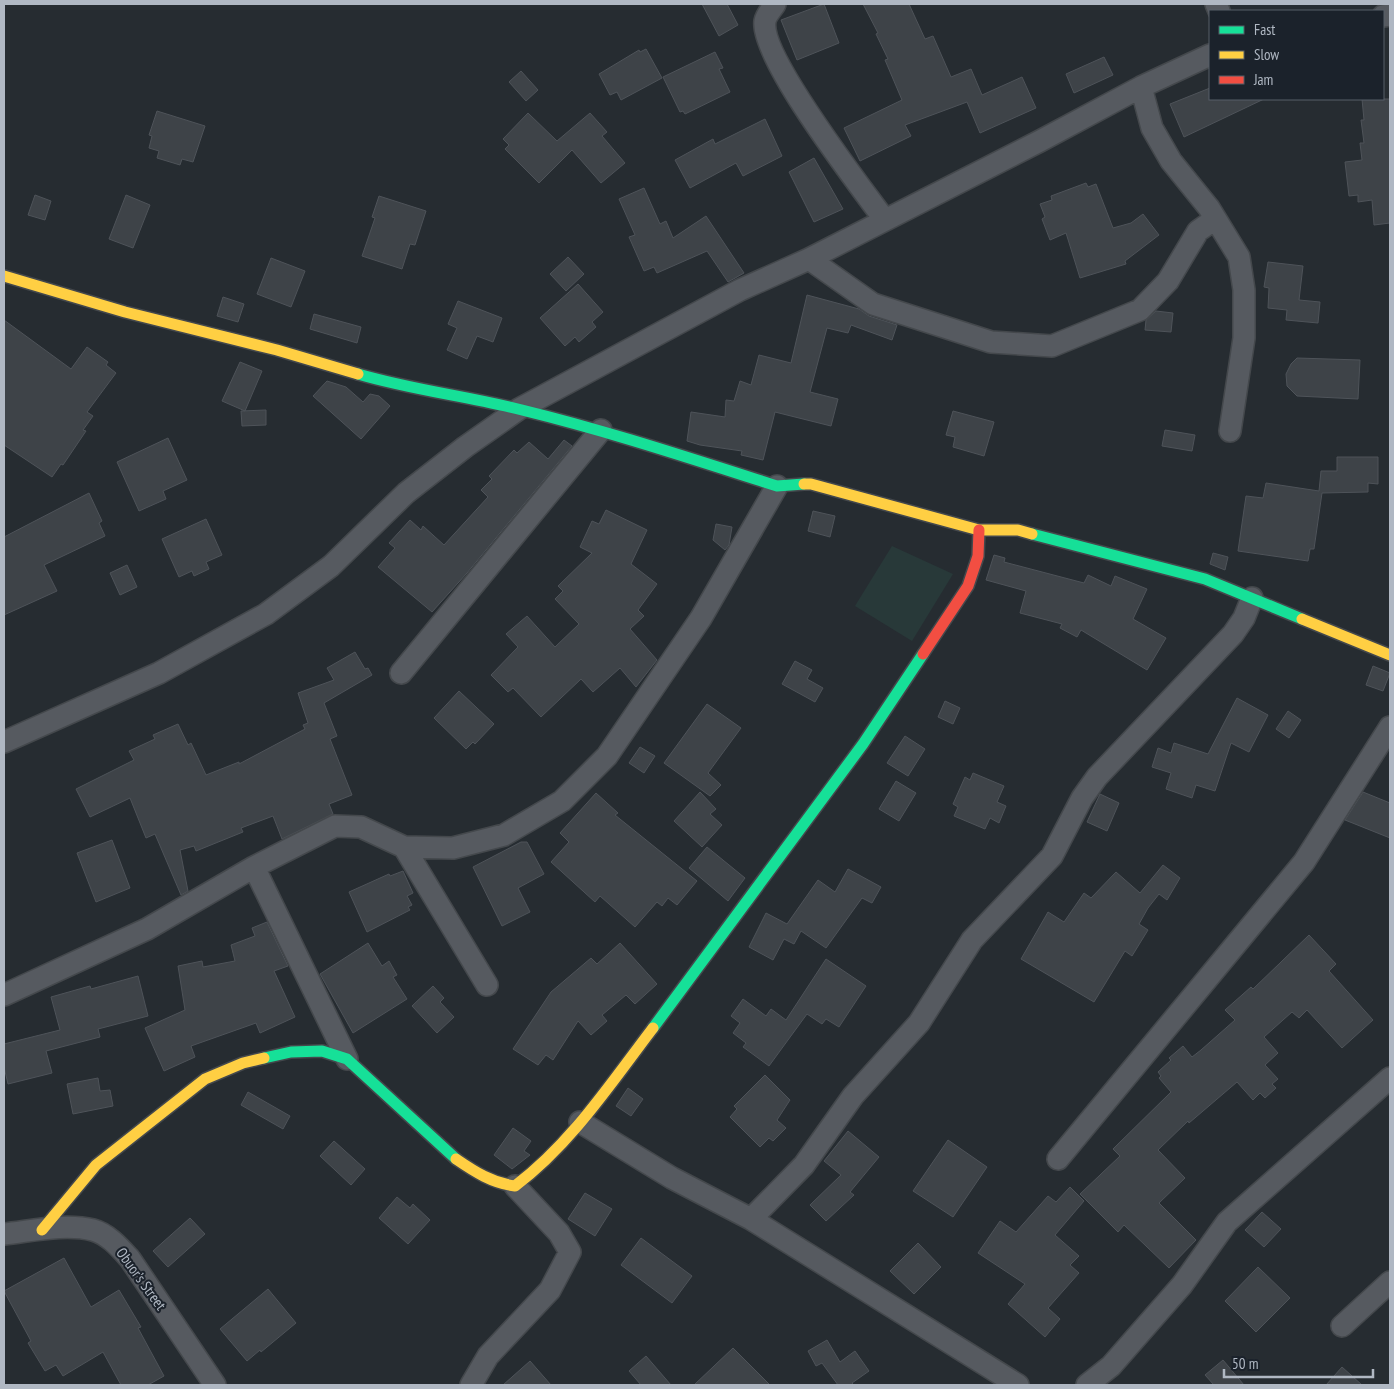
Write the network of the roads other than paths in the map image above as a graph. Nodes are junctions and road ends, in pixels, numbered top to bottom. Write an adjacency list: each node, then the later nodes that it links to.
1 (774, 4): 4 (street)
2 (1209, 55): 3 (street)
3 (1141, 87): 4 (street); 5 (street)
4 (884, 219): 6 (street)
5 (1215, 219): 6 (street); 10 (street)
6 (809, 259): 8 (street)
7 (4, 276): 8 (street)
8 (520, 409): 9 (street); 17 (street)
9 (601, 430): 11 (street); 15 (street)
10 (1230, 431)
11 (777, 486): 12 (street); 18 (street)
12 (979, 530): 13 (street); 24 (street)
13 (1252, 598): 14 (street); 27 (street)
14 (1390, 655)
15 (401, 673)
16 (1390, 727): 25 (street)
17 (4, 742)
18 (404, 847): 19 (street); 20 (street)
19 (254, 867): 21 (street); 22 (street)
20 (487, 985)
21 (4, 994)
22 (347, 1059): 26 (street); 28 (street)
23 (1390, 1078): 35 (street)
24 (580, 1122): 26 (street); 27 (street)
25 (1058, 1159)
26 (515, 1186): 33 (street)
27 (751, 1219): 34 (street)
28 (42, 1230): 29 (street, Obuor’s Street); 32 (street, Obuor’s Street)
29 (4, 1234)
30 (1390, 1282): 31 (street)
31 (1342, 1326)
32 (212, 1384)
33 (471, 1385)
34 (1018, 1385)
35 (1088, 1385)

